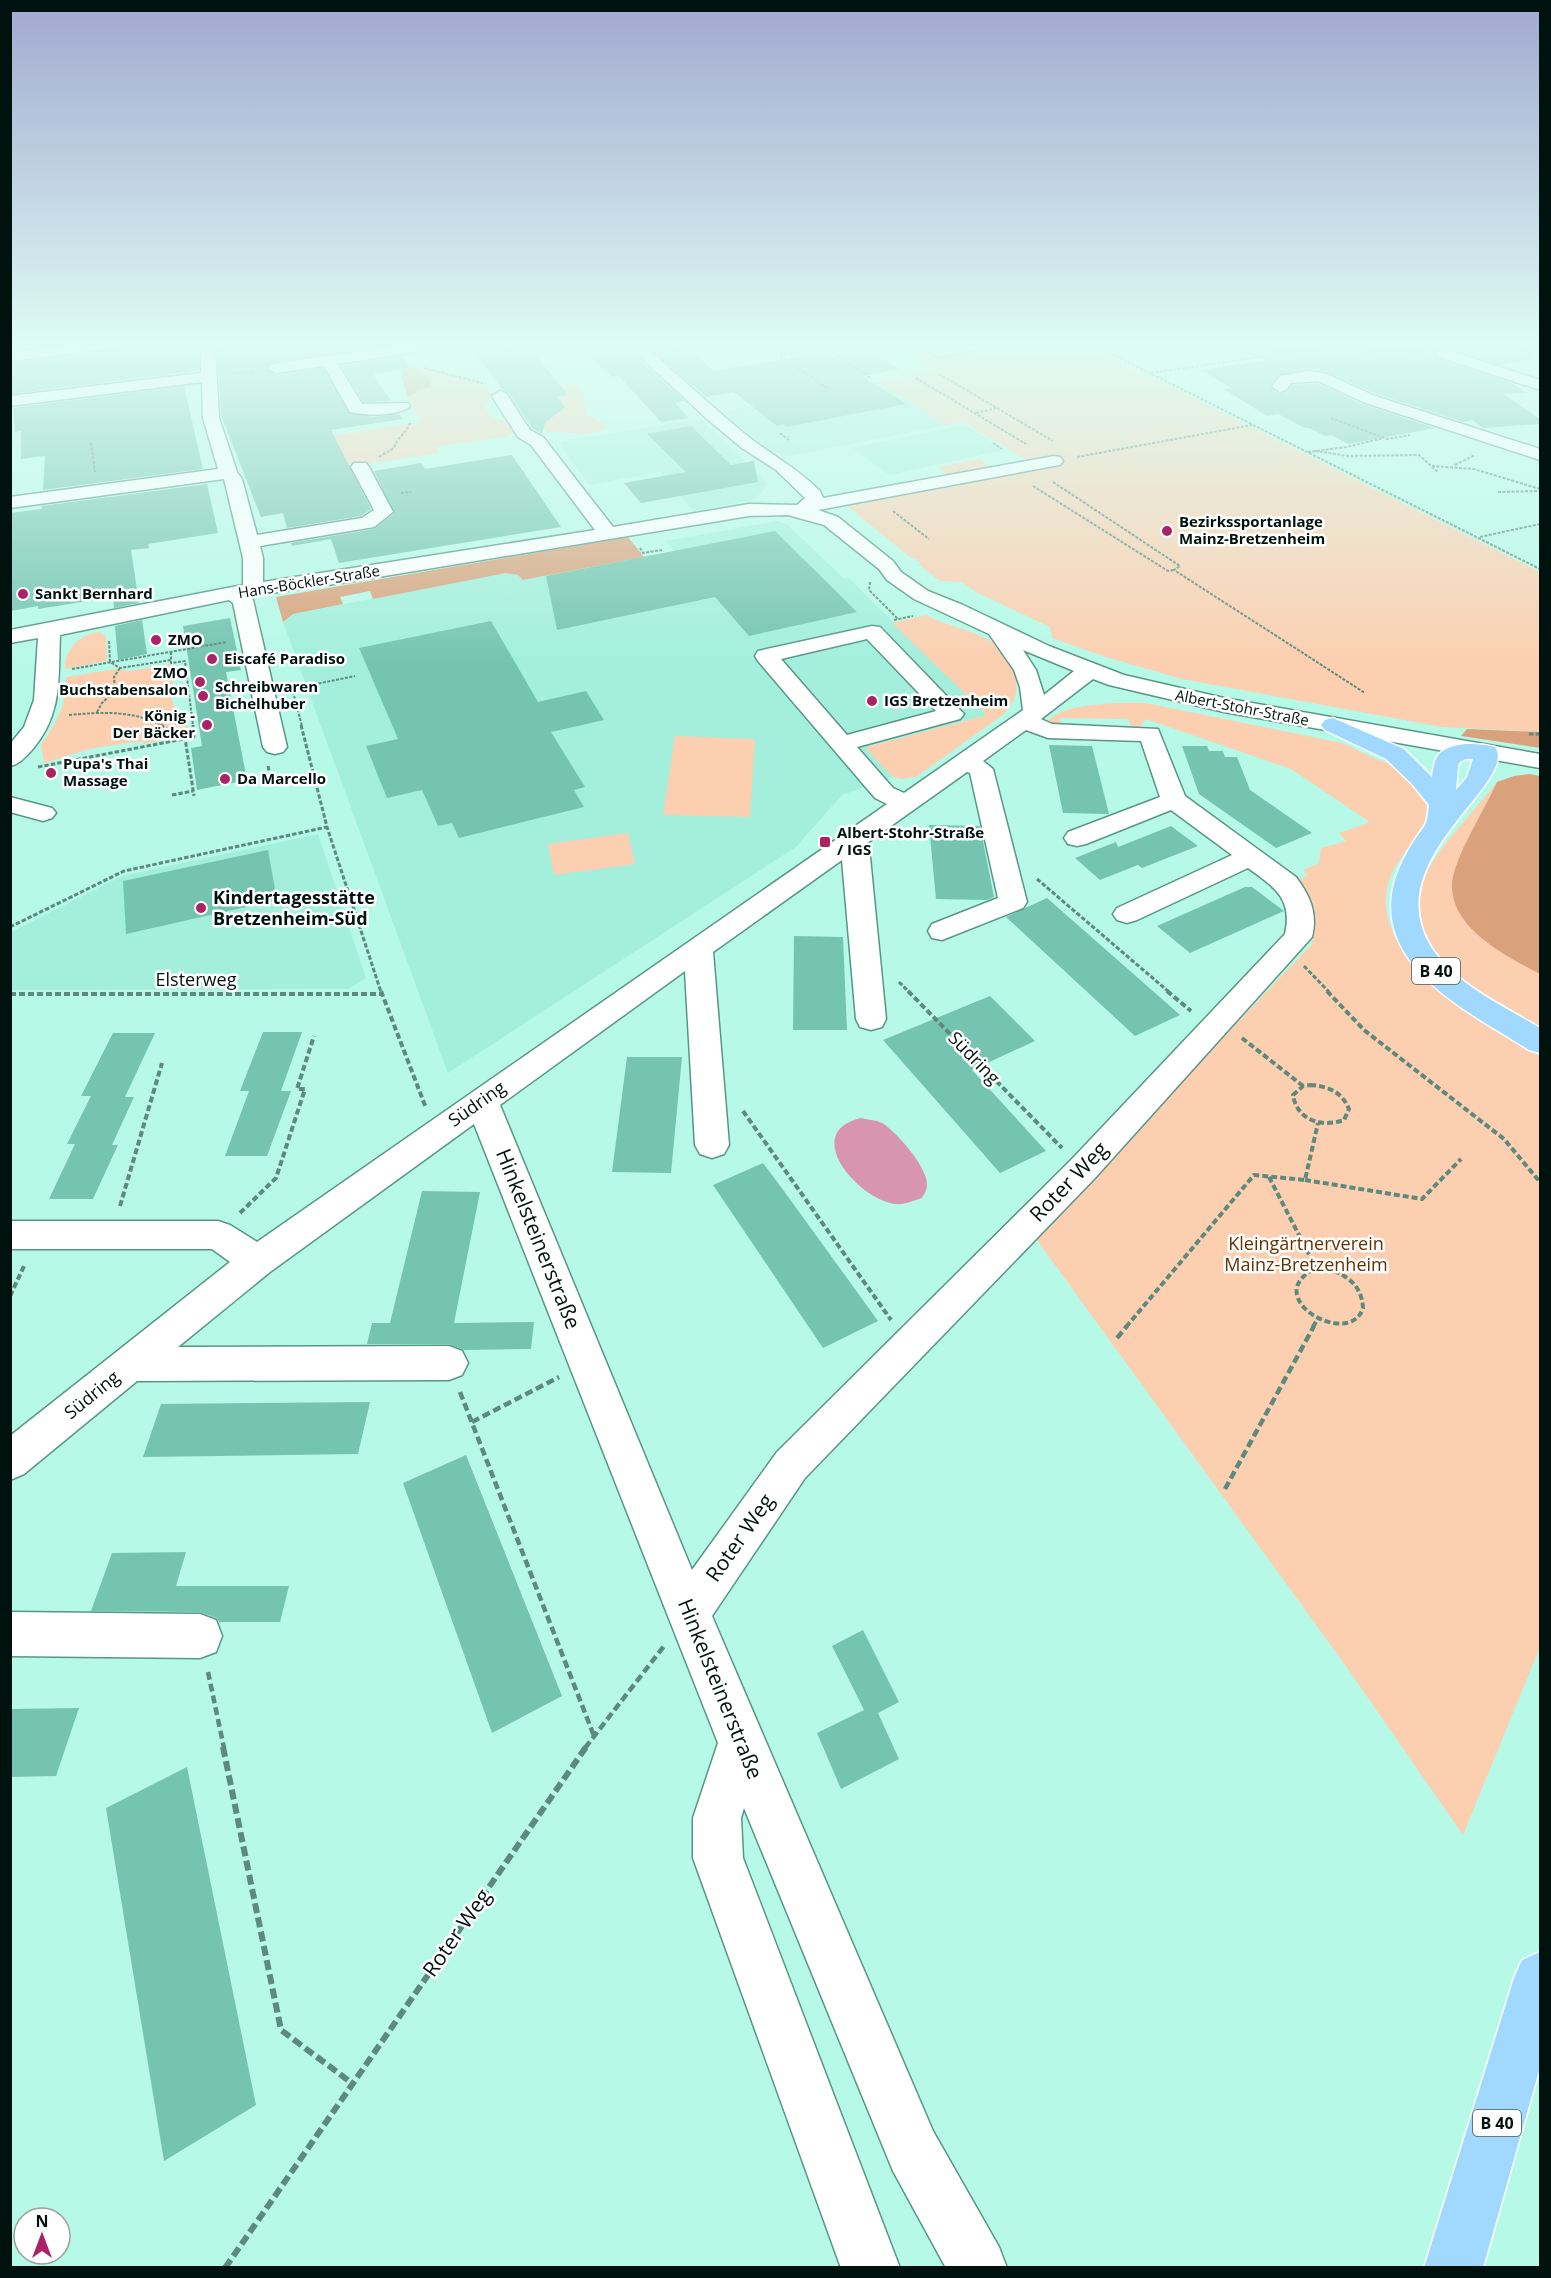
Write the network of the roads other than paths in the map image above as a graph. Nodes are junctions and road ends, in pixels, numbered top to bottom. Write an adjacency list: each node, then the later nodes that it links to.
1 (222, 452): 6 (street)
2 (546, 452): 9 (street)
3 (760, 452): 8 (street)
4 (1054, 461): 8 (street)
5 (360, 467): 10 (street)
6 (228, 473): 7 (street); 10 (street)
7 (10, 503)
8 (805, 508): 9 (street, Hans-Böckler-Straße); 13 (street, Albert-Stohr-Straße)
9 (608, 533): 11 (street, Hans-Böckler-Straße)
10 (248, 542): 11 (street)
11 (235, 594): 12 (street, Hans-Böckler-Straße); 22 (street)
12 (127, 614): 14 (street); 15 (street, Hans-Böckler-Straße)
13 (994, 630): 17 (street, Albert-Stohr-Straße); 19 (street)
14 (10, 631)
15 (49, 631): 16 (street, Hans-Böckler-Straße); 24 (street)
16 (10, 637)
17 (1089, 671): 18 (street, Albert-Stohr-Straße); 19 (street, Südring)
18 (1158, 691): 19 (street, Südring); 20 (street, Albert-Stohr-Straße)
19 (1036, 712): 26 (street, Südring); 27 (street)
20 (1333, 725): 23 (street, Albert-Stohr-Straße); 30 (highway)
21 (841, 744): 21 (street); 28 (street)
22 (275, 747)
23 (1486, 752): 25 (street, Albert-Stohr-Straße); 30 (highway, B 40); 30 (highway, B 40)
24 (10, 759)
25 (1540, 761)
26 (966, 762): 28 (street, Südring); 36 (street)
27 (1174, 800): 32 (street); 34 (street)
28 (905, 803): 33 (street, Südring)
29 (10, 804): 31 (street)
30 (1440, 814): 39 (highway, B 40)
31 (10, 824)
32 (1077, 838)
33 (840, 848): 37 (street, Südring); 38 (street)
34 (1250, 857): 35 (street); 47 (street, Roter Weg)
35 (1127, 914)
36 (942, 931)
37 (698, 948): 40 (street, Südring); 41 (street)
38 (871, 1020)
39 (1535, 1037)
40 (482, 1102): 43 (street, Südring); 47 (street, Hinkelsteinerstraße)
41 (712, 1145)
42 (10, 1235): 43 (street)
43 (257, 1262): 45 (street, Südring)
44 (449, 1363): 45 (street)
45 (131, 1364): 46 (street, Südring)
46 (10, 1461)
47 (688, 1613): 50 (street, Hinkelsteinerstraße)
48 (10, 1634): 49 (street)
49 (200, 1636)
50 (741, 1743): 52 (street); 53 (street, Hinkelsteinerstraße)
51 (1540, 1978): 54 (highway, B 40)
52 (871, 2268)
53 (978, 2268)
54 (1453, 2268)

